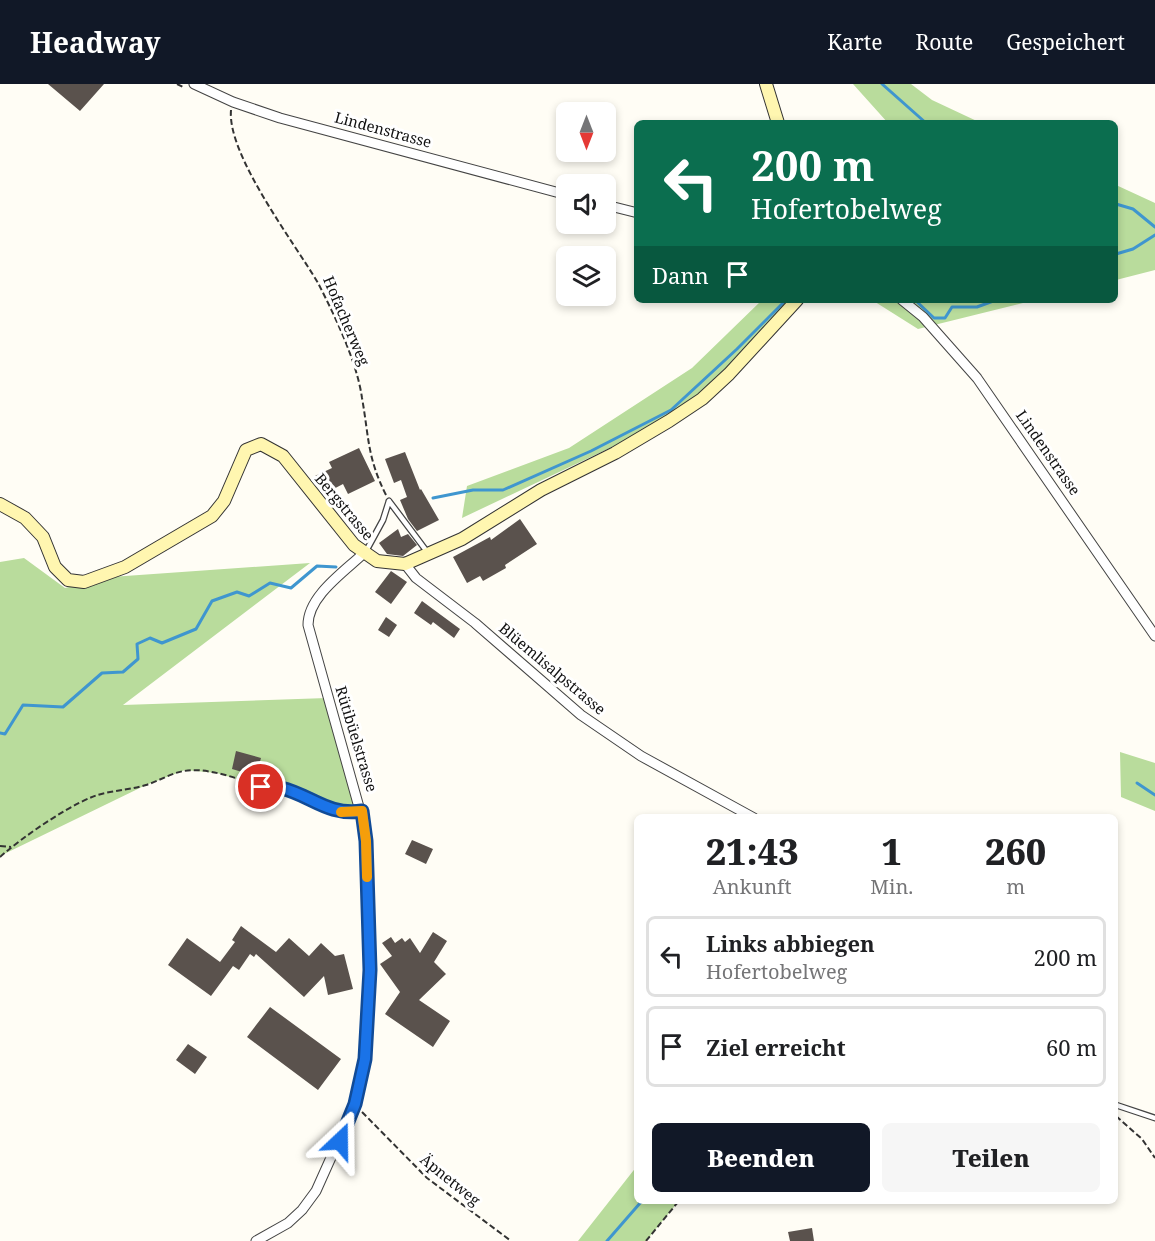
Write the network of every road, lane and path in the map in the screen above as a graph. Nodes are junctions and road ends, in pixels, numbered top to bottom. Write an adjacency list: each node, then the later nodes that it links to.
1 (194, 84): 5 (street, Lindenstrasse)
2 (766, 84): 4 (street)
3 (231, 109): 10 (path, Hofacherweg)
4 (777, 120)
5 (556, 192)
6 (616, 208): 7 (street)
7 (634, 212)
8 (794, 303): 13 (street, Bergstrasse)
9 (906, 303): 15 (street, Lindenstrasse)
10 (389, 501): 12 (lane); 13 (lane)
11 (0, 504): 12 (street, Bergstrasse)
12 (364, 554): 14 (street, Bergstrasse); 17 (street, Rütibüelstrasse)
13 (429, 555): 14 (street, Bergstrasse)
14 (405, 564): 18 (street, Blüemlisalpstrasse)
15 (1155, 636)
16 (261, 787): 17 (lane); 20 (path)
17 (362, 811): 22 (street, Rütibüelstrasse)
18 (747, 814)
19 (0, 846): 20 (path)
20 (11, 847): 21 (path)
21 (0, 857)
22 (355, 1104): 28 (street, Rütibüelstrasse); 29 (path, Äpnetweg)
23 (1118, 1106): 25 (lane)
24 (1118, 1118): 26 (path)
25 (1155, 1118)
26 (1155, 1158)
27 (676, 1204): 30 (path)
28 (256, 1241)
29 (512, 1241)
30 (646, 1241)

